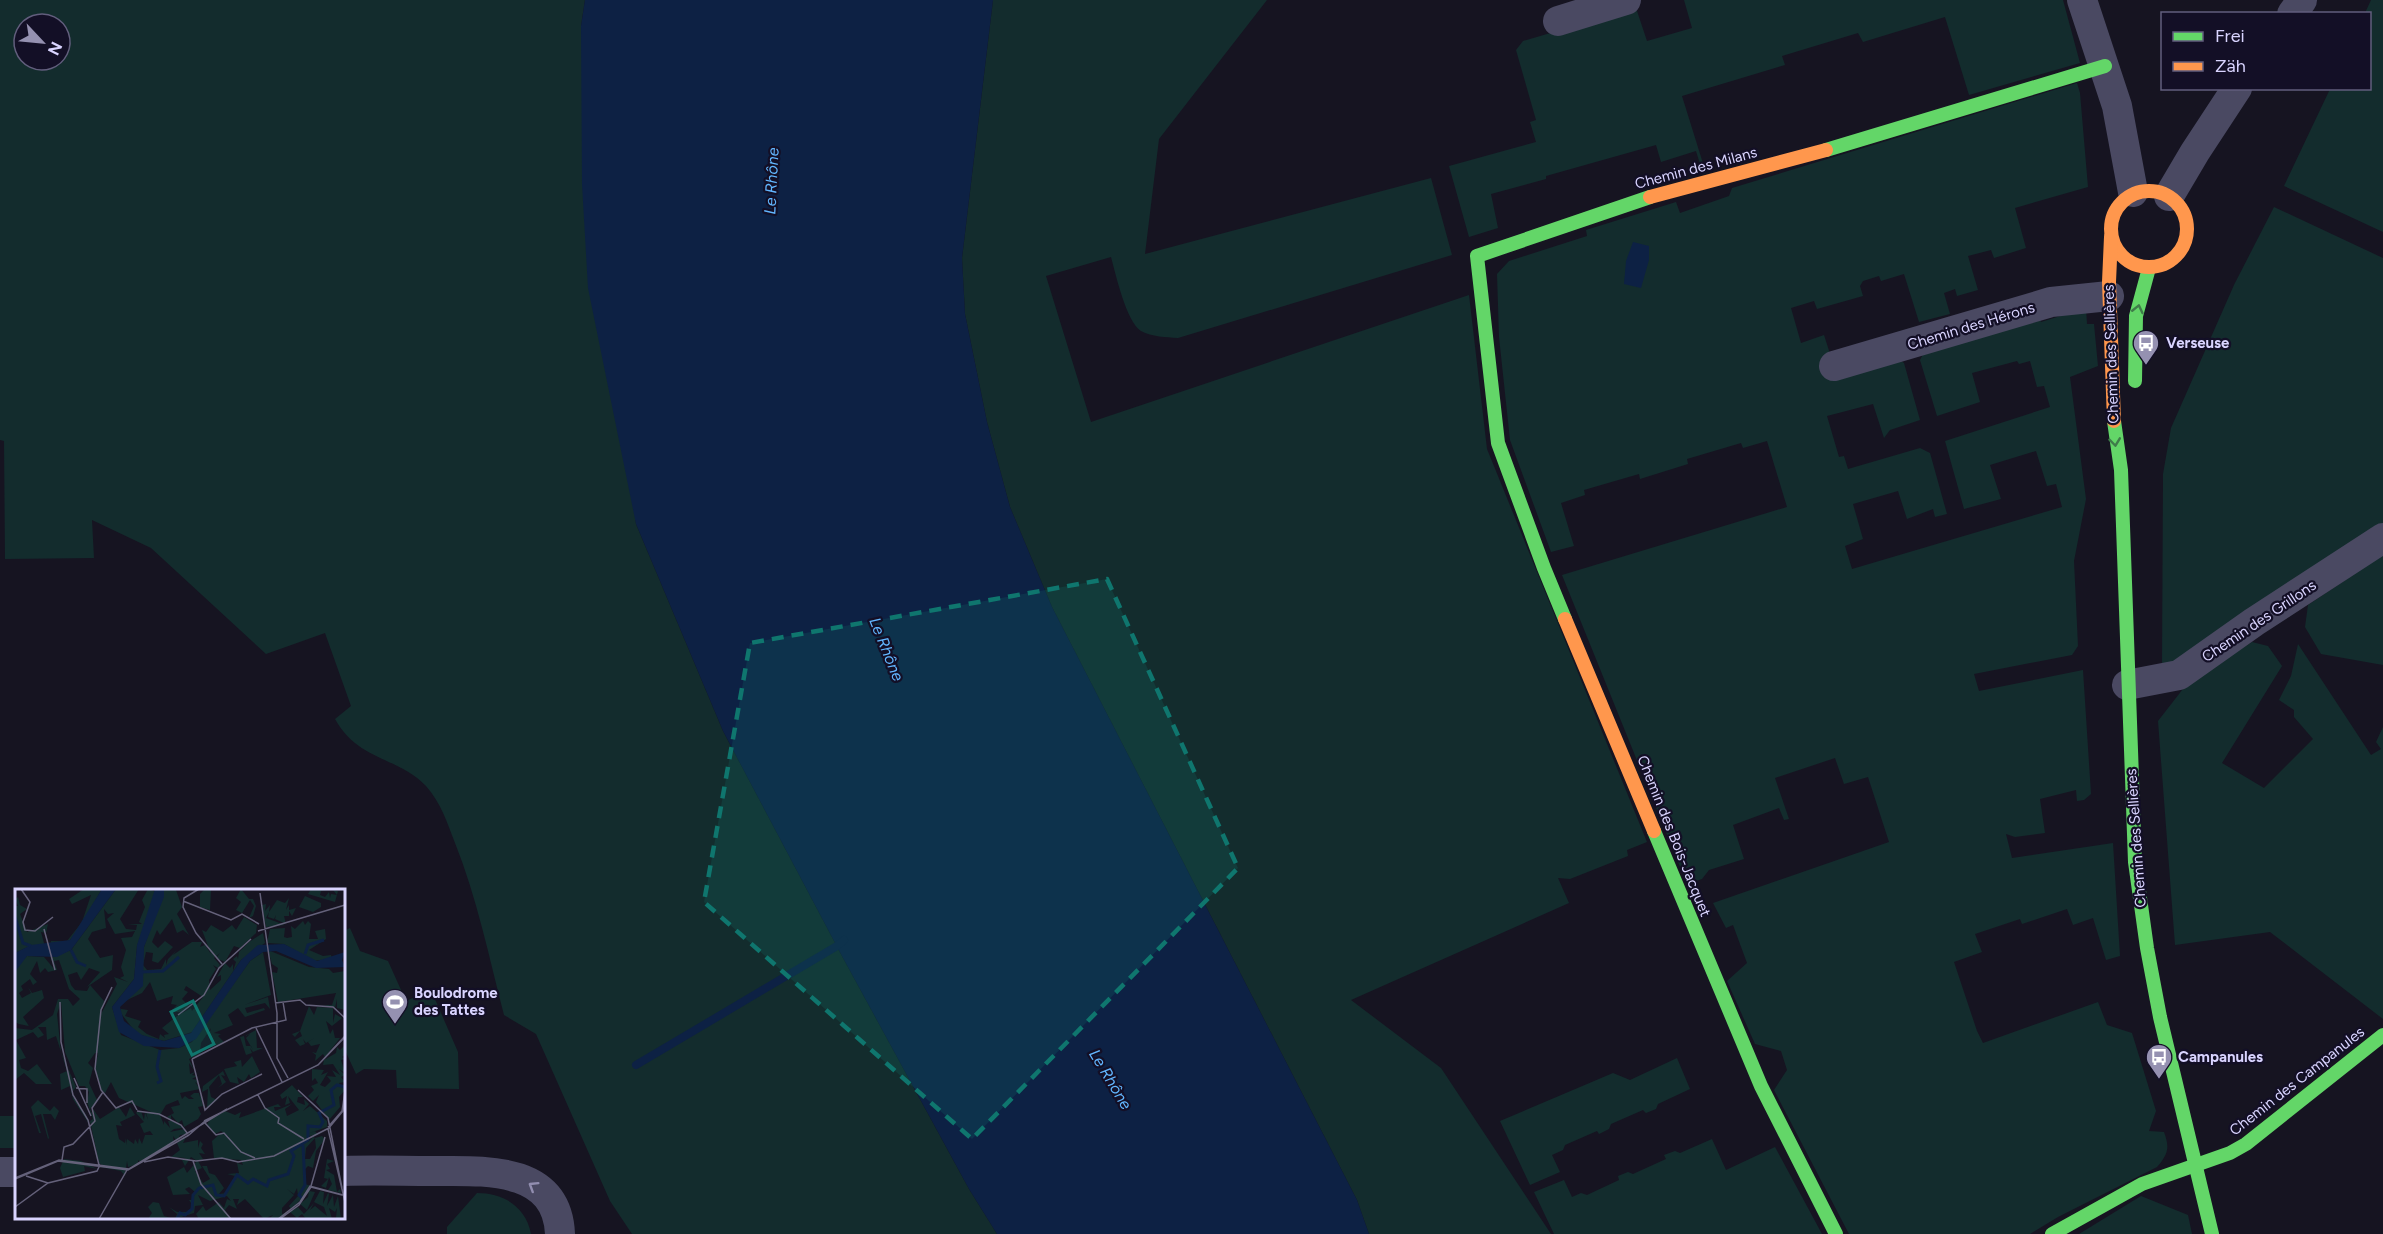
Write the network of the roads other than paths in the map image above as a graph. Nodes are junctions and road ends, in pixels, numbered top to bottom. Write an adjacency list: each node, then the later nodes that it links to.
1 (1626, 0): 3 (street)
2 (2082, 0): 4 (street)
3 (1558, 21)
4 (2105, 66): 6 (street); 14 (street, Chemin des Milans)
5 (2235, 90): 7 (street)
6 (2133, 192): 7 (street); 8 (street)
7 (2169, 196): 9 (street)
8 (2111, 237): 9 (street); 10 (street, Chemin des Sellières)
9 (2149, 268): 12 (street, Chemin des Sellières, one-way to 9)
10 (2109, 296): 11 (street, Chemin des Hérons); 15 (street, Chemin des Sellières, one-way to 15)
11 (1834, 366)
12 (2135, 397)
13 (2132, 440): 15 (street, Chemin des Sellières)
14 (1498, 443): 22 (street, Chemin des Bois-Jacquet)
15 (2121, 470): 17 (street, Chemin des Sellières)
16 (2383, 538): 17 (street, Chemin des Grillons)
17 (2127, 685): 19 (street, Chemin des Sellières)
18 (2383, 1035): 19 (street, Chemin des Campanules)
19 (2196, 1165): 23 (street); 24 (street, Chemin des Sellières)
20 (345, 1171): 21 (street, one-way to 20)
21 (560, 1234)
22 (1836, 1234)
23 (2052, 1234)
24 (2212, 1234)

